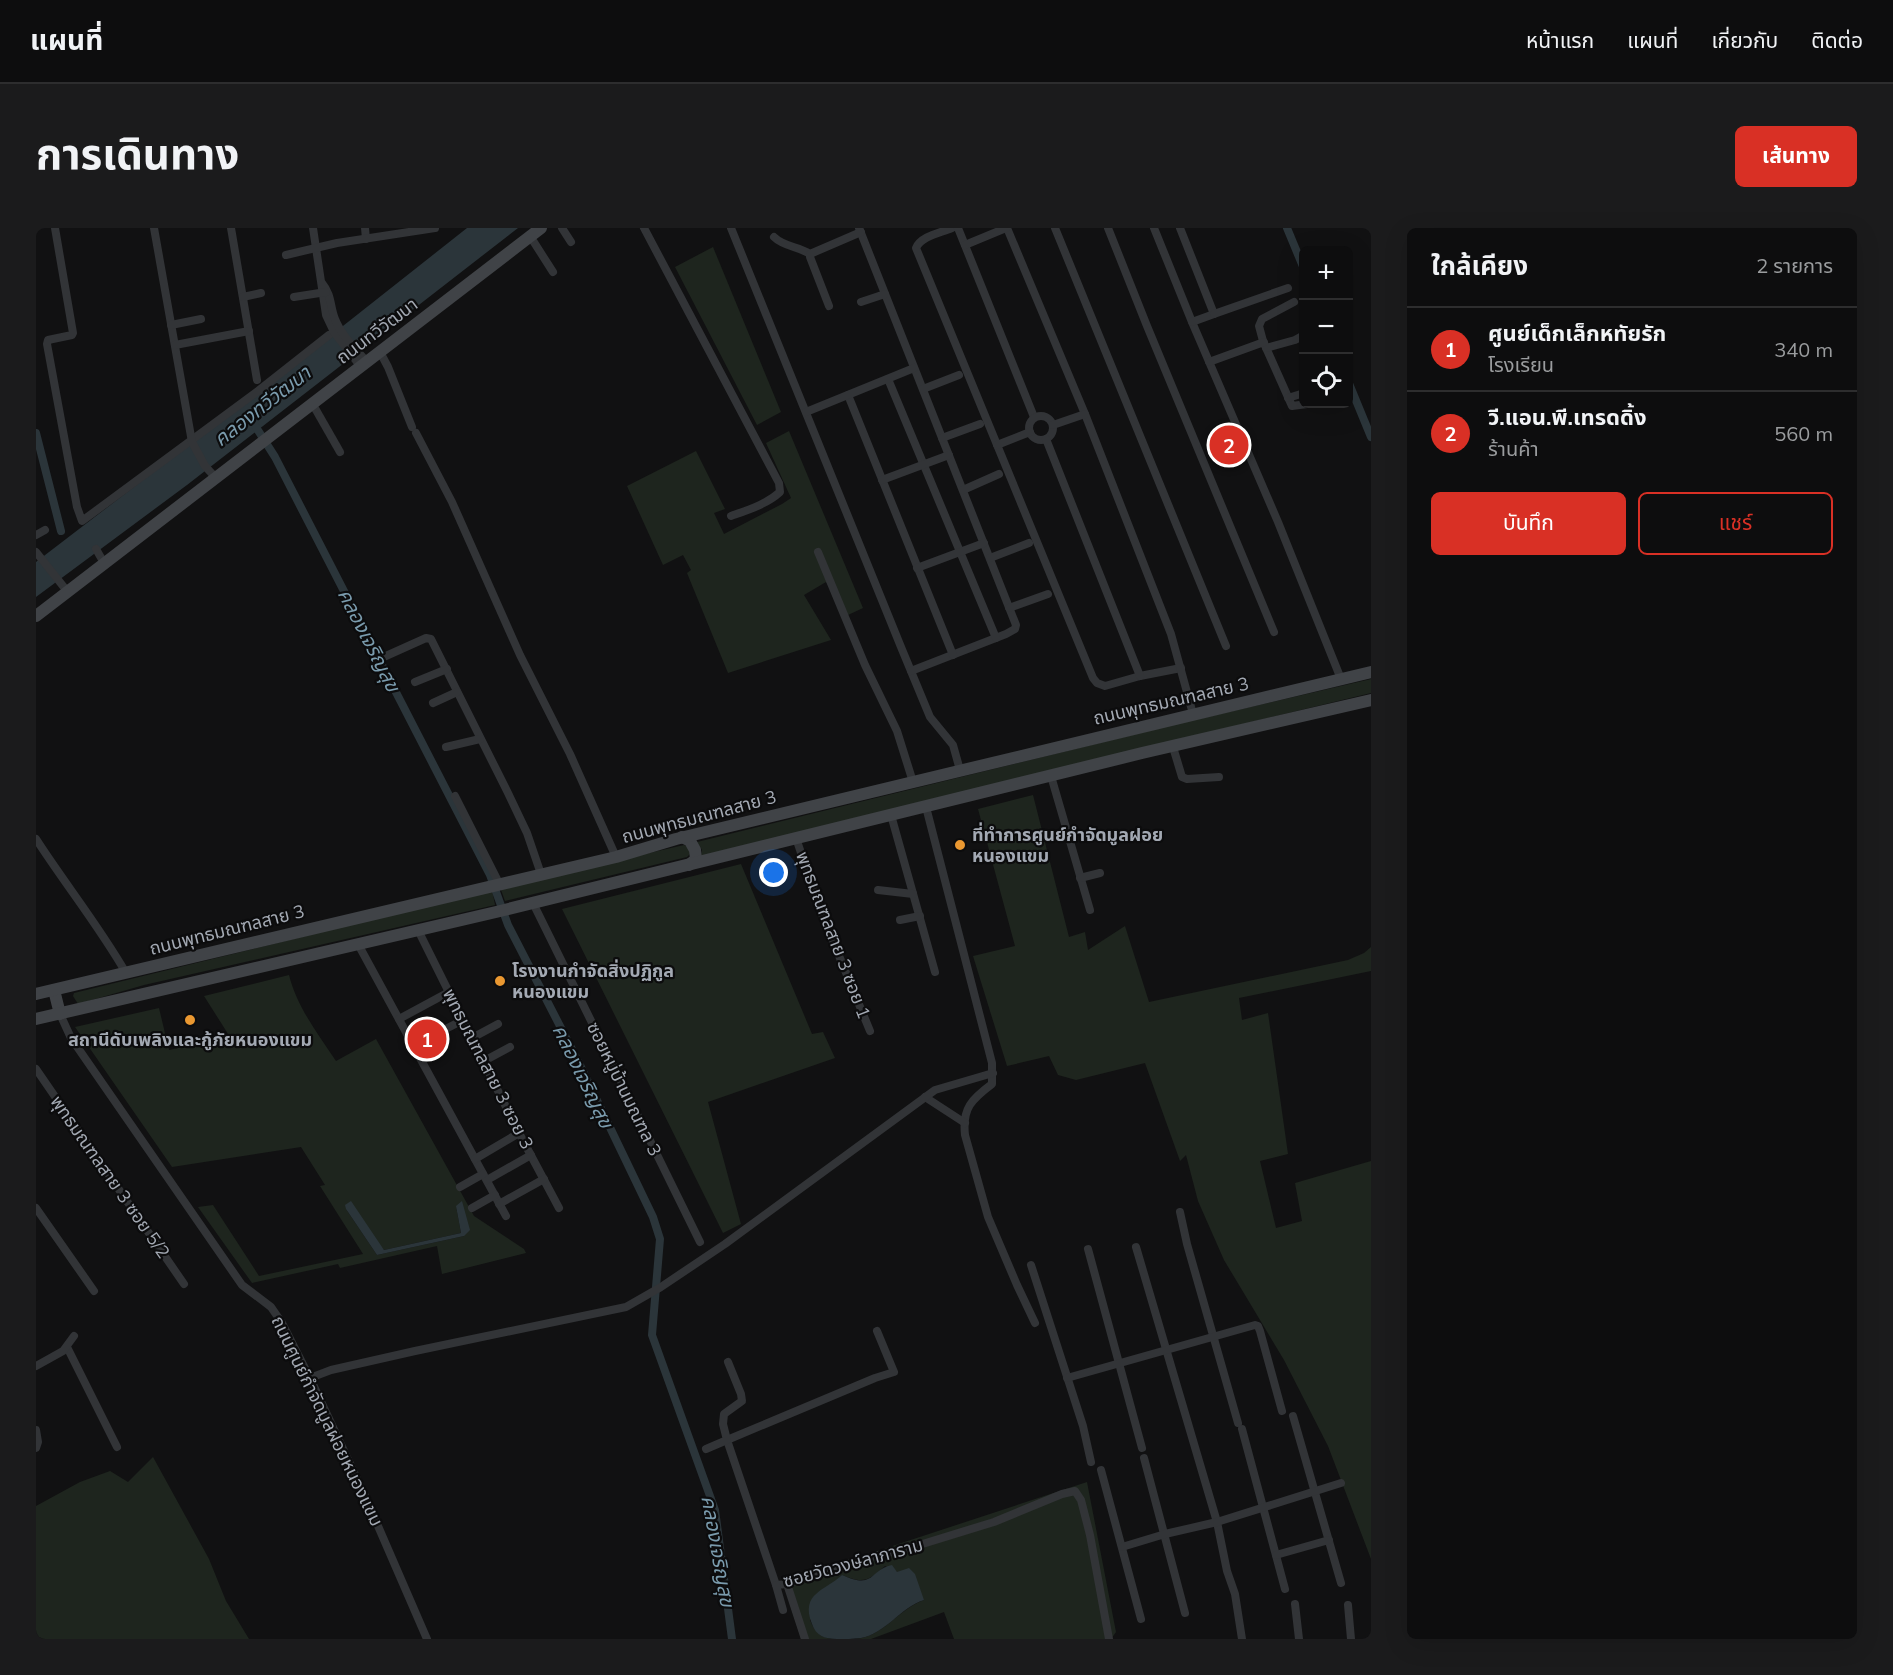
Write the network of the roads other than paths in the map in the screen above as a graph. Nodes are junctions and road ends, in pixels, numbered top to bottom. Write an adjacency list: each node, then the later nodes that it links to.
1 (55, 228): 68 (street)
2 (154, 228): 41 (street)
3 (231, 228): 33 (street)
4 (313, 228): 25 (street)
5 (365, 228): 22 (street)
6 (435, 228): 18 (street)
7 (541, 228): 20 (main road, ถนนทวีวัฒนา)
8 (562, 228): 23 (street)
9 (644, 228): 77 (street)
10 (731, 228): 60 (street)
11 (952, 228): 69 (street)
12 (958, 228): 24 (street)
13 (1007, 228): 24 (street); 61 (street)
14 (1055, 228): 95 (street)
15 (1108, 228): 93 (street)
16 (1154, 228): 40 (street)
17 (1180, 228): 38 (street)
18 (414, 230): 22 (street)
19 (860, 230): 26 (street); 32 (street)
20 (530, 236): 28 (street); 47 (main road, ถนนทวีวัฒนา)
21 (774, 237): 26 (street)
22 (366, 239): 25 (street)
23 (571, 242)
24 (965, 245): 62 (street)
25 (316, 249): 27 (street); 30 (street)
26 (810, 254): 37 (street)
27 (286, 255)
28 (553, 272)
29 (1288, 288): 38 (street)
30 (324, 289): 34 (street); 43 (street)
31 (261, 293): 33 (street)
32 (885, 294): 35 (street); 50 (street)
33 (243, 297): 42 (street)
34 (294, 297)
35 (861, 302)
36 (1294, 302): 46 (street)
37 (829, 306)
38 (1214, 314): 40 (street)
39 (201, 320): 41 (street)
40 (1192, 322): 48 (street)
41 (171, 325): 45 (street)
42 (249, 331): 45 (street); 53 (street)
43 (334, 332): 49 (street); 68 (street)
44 (1299, 338): 46 (street)
45 (175, 345): 68 (street)
46 (1265, 345): 48 (street); 57 (street)
47 (380, 352): 49 (main road, ถนนทวีวัฒนา); 122 (street)
48 (1209, 362): 103 (street)
49 (364, 364): 58 (main road, ถนนทวีวัฒนา)
50 (914, 368): 52 (street); 54 (street)
51 (959, 375): 54 (street)
52 (888, 379): 55 (street); 72 (street)
53 (257, 380)
54 (923, 389): 66 (street)
55 (848, 395): 60 (street); 75 (street)
56 (1299, 395): 57 (street)
57 (1288, 398): 59 (street)
58 (312, 403): 70 (street); 74 (main road, ถนนทวีวัฒนา)
59 (1299, 405)
60 (806, 412): 100 (street)
61 (1085, 414): 64 (street); 98 (street)
62 (1034, 417): 64 (street); 65 (street)
63 (980, 424): 66 (street)
64 (1053, 425): 67 (street)
65 (1030, 432): 67 (street); 69 (street)
66 (942, 438): 71 (street)
67 (1046, 439): 102 (street)
68 (191, 441): 74 (street)
69 (997, 445): 102 (street)
70 (340, 452)
71 (949, 455): 72 (street); 76 (street)
72 (925, 464): 75 (street); 84 (street)
73 (999, 474): 76 (street)
74 (215, 477): 87 (main road, ถนนทวีวัฒนา)
75 (882, 480): 88 (street)
76 (963, 490): 80 (street)
77 (731, 516)
78 (45, 530): 79 (street)
79 (36, 535)
80 (984, 543): 84 (street); 86 (street)
81 (1029, 543): 86 (street)
82 (96, 549): 87 (street)
83 (818, 552): 115 (street)
84 (962, 552): 88 (street); 94 (street)
85 (38, 555): 89 (street)
86 (990, 558): 91 (street)
87 (104, 563): 89 (main road, ถนนทวีวัฒนา)
88 (917, 568): 96 (street)
89 (67, 591): 92 (main road, ถนนทวีวัฒนา)
90 (1048, 594): 91 (street)
91 (1010, 608): 94 (street)
92 (36, 615)
93 (1274, 632)
94 (996, 638): 96 (street)
95 (1226, 646)
96 (952, 655): 100 (street)
97 (380, 659): 99 (street)
98 (1181, 668): 102 (street); 108 (street)
99 (447, 669): 104 (street); 105 (street)
100 (911, 670): 112 (street)
101 (1371, 672): 103 (main road, ถนนพุทธมณฑลสาย 3)
102 (1140, 676)
103 (1341, 679): 108 (main road, ถนนพุทธมณฑลสาย 3)
104 (415, 682)
105 (457, 692): 107 (street); 109 (street)
106 (1371, 700): 111 (main road)
107 (433, 703)
108 (1193, 714): 112 (main road, ถนนพุทธมณฑลสาย 3)
109 (480, 739): 110 (street); 125 (street)
110 (446, 747)
111 (1173, 747): 113 (main road); 114 (street)
112 (960, 770): 115 (main road, ถนนพุทธมณฑลสาย 3)
113 (1051, 776): 117 (main road); 126 (street)
114 (1219, 777)
115 (913, 782): 119 (main road, ถนนพุทธมณฑลสาย 3)
116 (455, 796): 127 (street)
117 (926, 807): 118 (main road); 152 (street)
118 (891, 815): 120 (main road); 129 (street)
119 (682, 837): 122 (main road, ถนนพุทธมณฑลสาย 3); 123 (main road)
120 (796, 838): 123 (main road); 146 (street, พุทธมณฑลสาย 3 ซอย 1)
121 (36, 839): 137 (street)
122 (616, 857): 125 (main road, ถนนพุทธมณฑลสาย 3)
123 (689, 865): 130 (main road)
124 (1100, 873): 126 (street)
125 (541, 874): 127 (main road, ถนนพุทธมณฑลสาย 3)
126 (1080, 878): 131 (street)
127 (495, 884): 137 (main road, ถนนพุทธมณฑลสาย 3)
128 (878, 890): 129 (street)
129 (913, 894): 132 (street)
130 (533, 903): 134 (main road); 168 (street, ซอยหมู่บ้านมณฑล 3)
131 (1090, 910)
132 (920, 916): 133 (street); 136 (street)
133 (900, 920)
134 (418, 930): 135 (main road); 139 (street, พุทธมณฑลสาย 3 ซอย 3)
135 (358, 944): 141 (main road); 143 (street)
136 (936, 972)
137 (126, 973): 138 (main road, ถนนพุทธมณฑลสาย 3)
138 (54, 990): 140 (main road, ถนนพุทธมณฑลสาย 3); 141 (main road)
139 (449, 992): 143 (street); 144 (street, พุทธมณฑลสาย 3 ซอย 3)
140 (36, 994)
141 (60, 1014): 142 (main road); 183 (street, ถนนศูนย์กำจัดมูลฝอยหนองแขม)
142 (36, 1019)
143 (399, 1019): 157 (street)
144 (463, 1020): 147 (street); 148 (street, พุทธมณฑลสาย 3 ซอย 3)
145 (498, 1024): 148 (street)
146 (870, 1031)
147 (436, 1034)
148 (472, 1038): 150 (street, พุทธมณฑลสาย 3 ซอย 3)
149 (510, 1047): 150 (street)
150 (484, 1061): 155 (street, พุทธมณฑลสาย 3 ซอย 3)
151 (36, 1069): 172 (street, พุทธมณฑลสาย 3 ซอย 5/2)
152 (993, 1073): 153 (street); 154 (street)
153 (925, 1097): 154 (street); 183 (street)
154 (965, 1123): 174 (street)
155 (519, 1133): 156 (street, พุทธมณฑลสาย 3 ซอย 3); 157 (street)
156 (531, 1155): 158 (street); 159 (street, พุทธมณฑลสาย 3 ซอย 3)
157 (475, 1159): 158 (street)
158 (485, 1177): 160 (street); 161 (street)
159 (544, 1179): 162 (street); 165 (street, พุทธมณฑลสาย 3 ซอย 3)
160 (460, 1187)
161 (495, 1195): 162 (street); 164 (street)
162 (499, 1204): 167 (street)
163 (36, 1208): 173 (street)
164 (472, 1208)
165 (559, 1208)
166 (1180, 1212): 177 (street)
167 (506, 1216)
168 (700, 1242)
169 (1136, 1246): 179 (street)
170 (1088, 1249): 181 (street)
171 (1031, 1265): 184 (street)
172 (184, 1284)
173 (94, 1291)
174 (1035, 1323)
175 (878, 1331): 188 (street)
176 (74, 1336): 178 (street)
177 (1214, 1337): 179 (street); 185 (street); 198 (street)
178 (67, 1347): 182 (street); 189 (street)
179 (1165, 1349): 181 (street); 199 (street)
180 (728, 1362): 188 (street, ซอยวัดวงษ์ลาภาราม)
181 (1119, 1363): 184 (street); 190 (street)
182 (36, 1366)
183 (310, 1378): 213 (street, ถนนศูนย์กำจัดมูลฝอยหนองแขม)
184 (1068, 1378): 194 (street)
185 (1282, 1411)
186 (1293, 1416): 197 (street)
187 (36, 1430): 191 (street)
188 (727, 1440): 192 (street); 206 (street, ซอยวัดวงษ์ลาภาราม)
189 (117, 1447)
190 (1142, 1448)
191 (36, 1449)
192 (706, 1449)
193 (1144, 1458): 200 (street)
194 (1091, 1462)
195 (1101, 1470): 202 (street)
196 (1341, 1483): 197 (street)
197 (1316, 1492): 198 (street); 201 (street)
198 (1263, 1507): 199 (street); 203 (street)
199 (1217, 1522): 200 (street); 216 (street)
200 (1165, 1534): 202 (street); 211 (street)
201 (1329, 1540): 203 (street); 204 (street)
202 (1122, 1547): 212 (street)
203 (1276, 1555): 207 (street)
204 (1341, 1583)
205 (787, 1584): 206 (street, ซอยวัดวงษ์ลาภาราม); 214 (street); 215 (street, ซอยวัดวงษ์ลาภาราม)
206 (776, 1585): 210 (street)
207 (1285, 1589)
208 (1295, 1604): 217 (street)
209 (1347, 1605): 218 (street)
210 (783, 1610)
211 (1185, 1613)
212 (1142, 1619)
213 (427, 1639)
214 (805, 1639)
215 (1109, 1639)
216 (1242, 1639)
217 (1299, 1639)
218 (1352, 1639)

